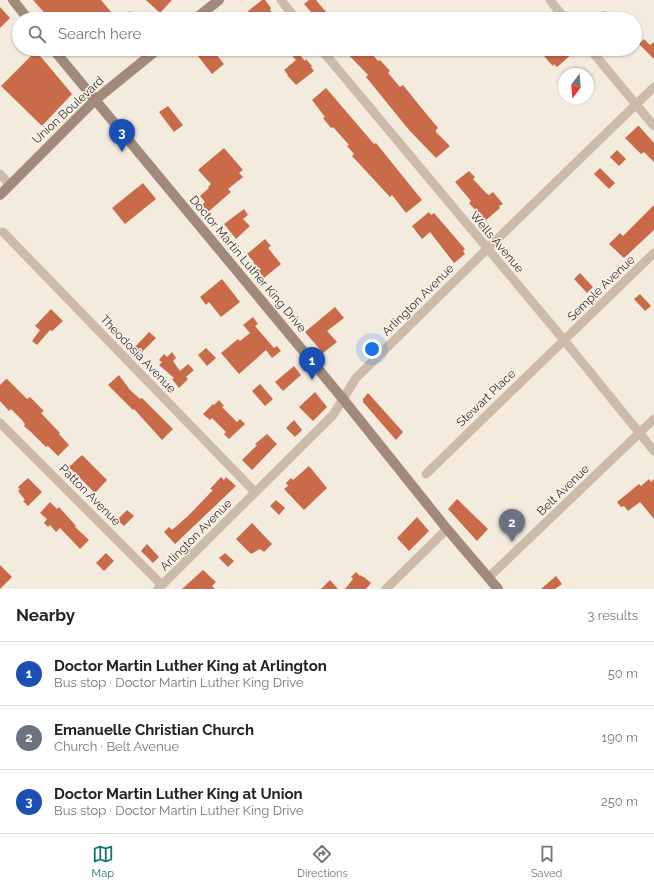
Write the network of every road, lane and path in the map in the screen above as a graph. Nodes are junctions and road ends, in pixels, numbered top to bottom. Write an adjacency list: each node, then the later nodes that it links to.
1 (13, 0): 5 (main road)
2 (219, 0): 6 (main road)
3 (281, 0): 7 (street)
4 (550, 0): 8 (street)
5 (22, 12)
6 (204, 12)
7 (290, 12)
8 (559, 12)
9 (58, 56): 14 (main road, Doctor Martin Luther King Drive)
10 (149, 56): 14 (main road, Union Boulevard)
11 (327, 56): 21 (street, Wells Avenue)
12 (596, 56): 15 (street)
13 (654, 88): 15 (street, Arlington Avenue)
14 (94, 101): 18 (main road, Union Boulevard); 24 (main road, Doctor Martin Luther King Drive)
15 (636, 105): 16 (street); 21 (street, Arlington Avenue)
16 (654, 126)
17 (0, 174): 18 (street)
18 (10, 185): 19 (main road, Union Boulevard)
19 (0, 195)
20 (2, 232): 30 (street, Theodosia Avenue)
21 (487, 249): 23 (street, Wells Avenue); 24 (street, Arlington Avenue)
22 (654, 253): 23 (street, Semple Avenue)
23 (564, 340): 27 (street, Wells Avenue); 29 (street, Stewart Place)
24 (343, 399): 30 (street, Arlington Avenue); 31 (main road, Doctor Martin Luther King Drive)
25 (654, 419): 27 (street, Belt Avenue)
26 (0, 423): 33 (street, Patton Avenue)
27 (639, 433): 28 (street, Wells Avenue); 32 (street, Belt Avenue)
28 (654, 451)
29 (426, 474)
30 (255, 492): 33 (street, Arlington Avenue)
31 (447, 529): 32 (main road, Doctor Martin Luther King Drive); 34 (street)
32 (488, 578): 35 (main road, Doctor Martin Luther King Drive)
33 (160, 587)
34 (386, 589)
35 (498, 589)

